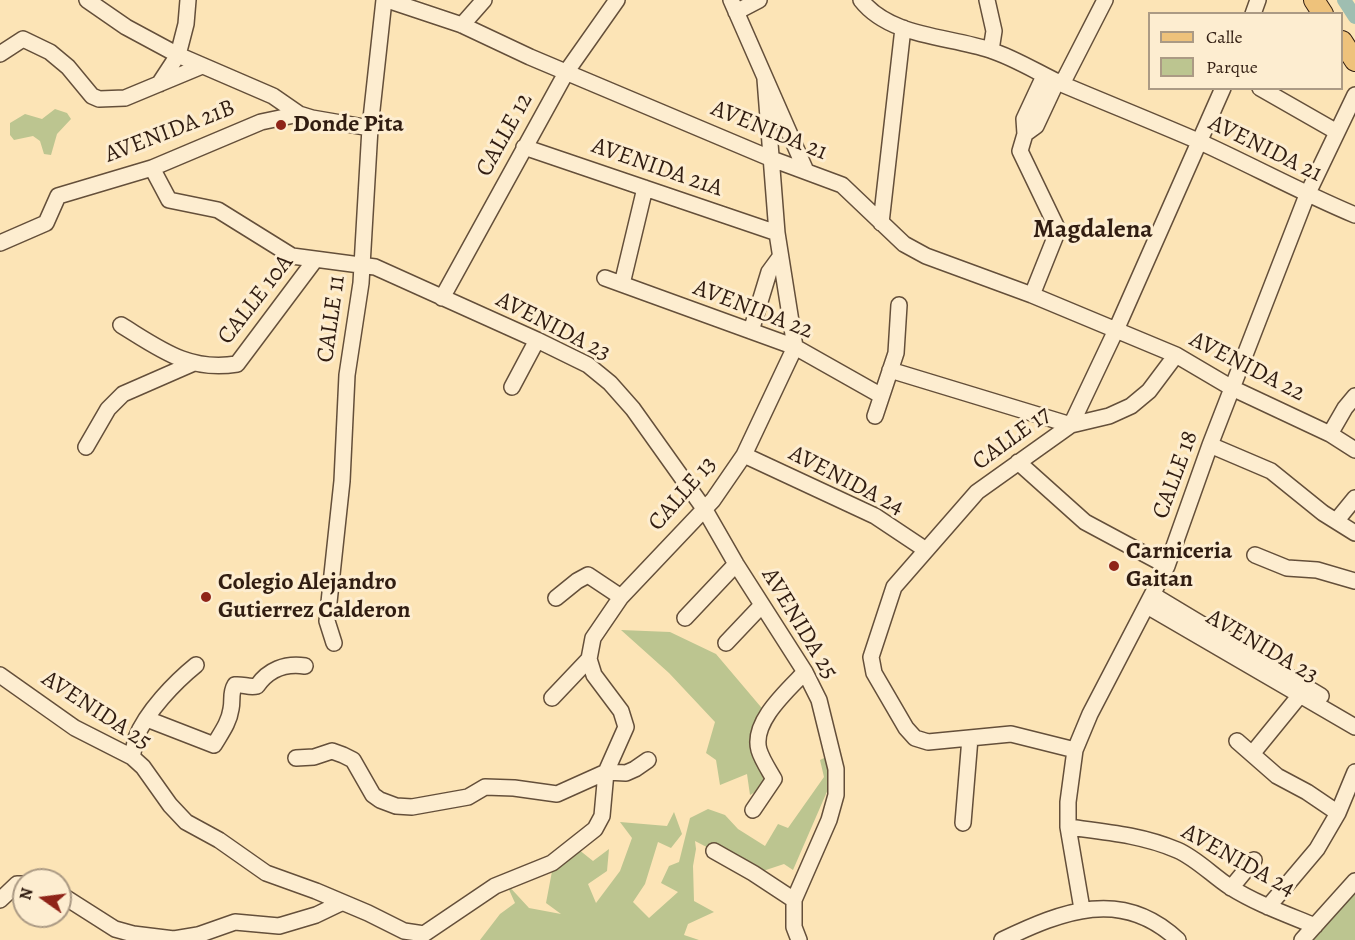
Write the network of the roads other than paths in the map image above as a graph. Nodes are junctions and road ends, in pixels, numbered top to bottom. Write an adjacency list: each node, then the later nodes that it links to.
1 (87, 0): 16 (street)
2 (188, 0): 16 (street)
3 (385, 0): 11 (street, AVENIDA 21); 27 (street, CALLE 11)
4 (484, 0): 11 (street)
5 (617, 0): 19 (street, CALLE 12)
6 (759, 0): 10 (street)
7 (861, 0): 12 (street)
8 (987, 0): 14 (street)
9 (1105, 0): 21 (street)
10 (733, 6): 20 (street)
11 (462, 25): 19 (street, AVENIDA 21)
12 (903, 28): 14 (street, AVENIDA 21); 37 (street)
13 (1343, 44): 17 (main road)
14 (991, 50): 21 (street, AVENIDA 21)
15 (0, 54): 22 (street)
16 (178, 55): 18 (street); 22 (street)
17 (1355, 60)
18 (202, 66): 22 (street); 26 (street)
19 (567, 71): 30 (street, CALLE 12); 31 (street, AVENIDA 21)
20 (765, 79): 31 (street); 33 (street)
21 (1054, 80): 29 (street, AVENIDA 21); 45 (street)
22 (159, 84)
23 (1222, 90): 29 (street, CALLE 17)
24 (1264, 90): 28 (street)
25 (1355, 95): 28 (street, CALLE 18)
26 (299, 114): 27 (street); 32 (street, AVENIDA 21B)
27 (370, 128): 42 (street, CALLE 11)
28 (1337, 132): 35 (street, CALLE 18)
29 (1200, 142): 35 (street, AVENIDA 21); 49 (street, CALLE 17)
30 (524, 147): 34 (street, AVENIDA 21A); 46 (street, CALLE 12)
31 (772, 159): 33 (street, AVENIDA 21); 38 (street)
32 (152, 168): 39 (street, AVENIDA 21B); 41 (street)
33 (806, 171): 37 (street, AVENIDA 21)
34 (645, 188): 38 (street, AVENIDA 21A); 44 (street)
35 (1307, 195): 36 (street, AVENIDA 21); 57 (street, CALLE 18)
36 (1355, 215)
37 (881, 223): 45 (street, AVENIDA 21)
38 (777, 233): 40 (street)
39 (0, 243)
40 (780, 257): 50 (street); 52 (street)
41 (315, 260): 42 (street); 54 (street, CALLE 10A)
42 (362, 264): 46 (street, AVENIDA 23); 82 (street, CALLE 11)
43 (605, 278): 44 (street, AVENIDA 22)
44 (622, 284): 50 (street, AVENIDA 22)
45 (1032, 295): 49 (street, AVENIDA 21)
46 (442, 298): 51 (street, AVENIDA 23)
47 (899, 305): 55 (street)
48 (121, 325): 54 (street)
49 (1116, 330): 53 (street, AVENIDA 22); 61 (street, CALLE 17)
50 (751, 331): 52 (street, AVENIDA 22)
51 (537, 340): 56 (street); 69 (street, AVENIDA 23)
52 (795, 347): 58 (street, AVENIDA 22); 66 (street, CALLE 13)
53 (1176, 355): 57 (street, AVENIDA 22); 61 (street)
54 (194, 363): 64 (street)
55 (890, 370): 58 (street); 61 (street)
56 (512, 387)
57 (1232, 388): 62 (street, AVENIDA 22); 63 (street, CALLE 18)
58 (880, 395): 60 (street)
59 (1355, 396): 62 (street)
60 (875, 416)
61 (1071, 425): 67 (street, CALLE 17)
62 (1330, 434): 65 (street, AVENIDA 22)
63 (1210, 445): 70 (street); 75 (street, CALLE 18)
64 (86, 447)
65 (1355, 450)
66 (744, 455): 69 (street, CALLE 13); 72 (street, AVENIDA 24)
67 (1018, 462): 72 (street, CALLE 17); 75 (street)
68 (1355, 498): 70 (street)
69 (705, 510): 74 (street, AVENIDA 25); 77 (street, CALLE 13)
70 (1337, 520): 71 (street)
71 (1355, 533)
72 (926, 550): 94 (street, CALLE 17)
73 (1255, 555): 76 (street)
74 (736, 564): 80 (street, AVENIDA 25); 81 (street)
75 (1167, 566): 79 (street, CALLE 18)
76 (1355, 581)
77 (621, 597): 78 (street); 84 (street, CALLE 13)
78 (556, 598)
79 (1150, 600): 89 (street, AVENIDA 23); 96 (street, CALLE 18)
80 (762, 605): 83 (street); 87 (street, AVENIDA 25)
81 (685, 618)
82 (334, 643)
83 (726, 643)
84 (590, 659): 90 (street); 101 (street)
85 (196, 665): 92 (street)
86 (304, 666): 92 (street)
87 (805, 672): 103 (street); 113 (street, AVENIDA 25)
88 (0, 675): 98 (street, AVENIDA 25)
89 (1302, 691): 91 (street, AVENIDA 23); 93 (street, AVENIDA 23); 97 (street)
90 (552, 698)
91 (1355, 716)
92 (147, 719): 98 (street)
93 (1355, 727)
94 (970, 738): 96 (street); 105 (street)
95 (1237, 741): 97 (street)
96 (1076, 750): 106 (street, CALLE 18)
97 (1252, 754): 104 (street)
98 (132, 757): 115 (street, AVENIDA 25)
99 (296, 758): 101 (street)
100 (648, 760): 101 (street)
101 (606, 772): 115 (street, AVENIDA 25)
102 (1355, 772): 104 (street)
103 (753, 810)
104 (1338, 813): 116 (street)
105 (963, 823)
106 (1068, 827): 110 (street, AVENIDA 24); 117 (street, CALLE 18)
107 (714, 851): 113 (street)
108 (1254, 860): 110 (street)
109 (1355, 881): 118 (street)
110 (1231, 888): 116 (street, AVENIDA 24)
111 (12, 890): 112 (street)
112 (0, 900)
113 (794, 900): 119 (street, AVENIDA 25)
114 (72, 902): 115 (street)
115 (341, 903)
116 (1268, 907): 118 (street, AVENIDA 24)
117 (1083, 909): 121 (street); 122 (street)
118 (1315, 926): 123 (street)
119 (796, 933): 120 (street)
120 (783, 940)
121 (1002, 940)
122 (1178, 940)
123 (1302, 940)

